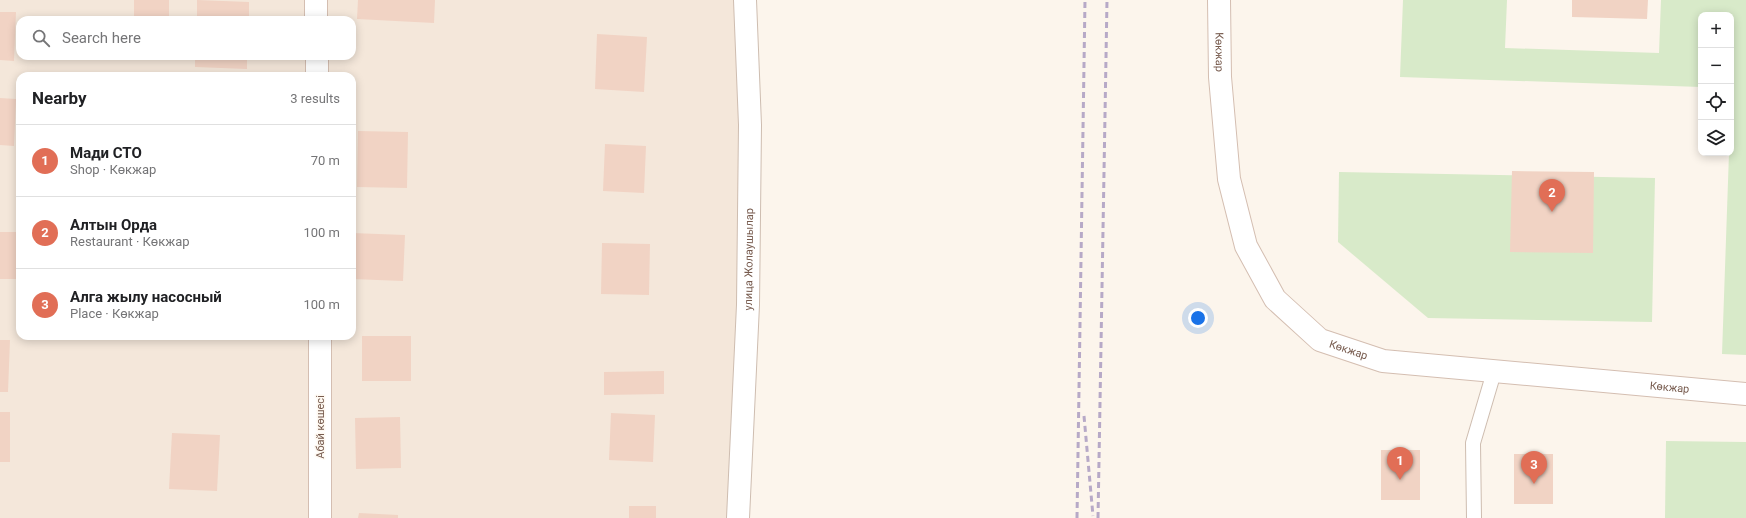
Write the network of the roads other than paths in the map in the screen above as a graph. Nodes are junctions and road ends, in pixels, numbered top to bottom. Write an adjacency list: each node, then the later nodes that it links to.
1 (316, 0): 4 (street)
2 (745, 0): 11 (street, улица Жолаушылар)
3 (1219, 0): 8 (street, Көкжар)
4 (316, 16)
5 (316, 60): 6 (street)
6 (317, 72)
7 (320, 340): 10 (street, Абай көшесі)
8 (1494, 372): 9 (street, Көкжар); 12 (lane)
9 (1746, 394)
10 (320, 518)
11 (738, 518)
12 (1474, 518)

